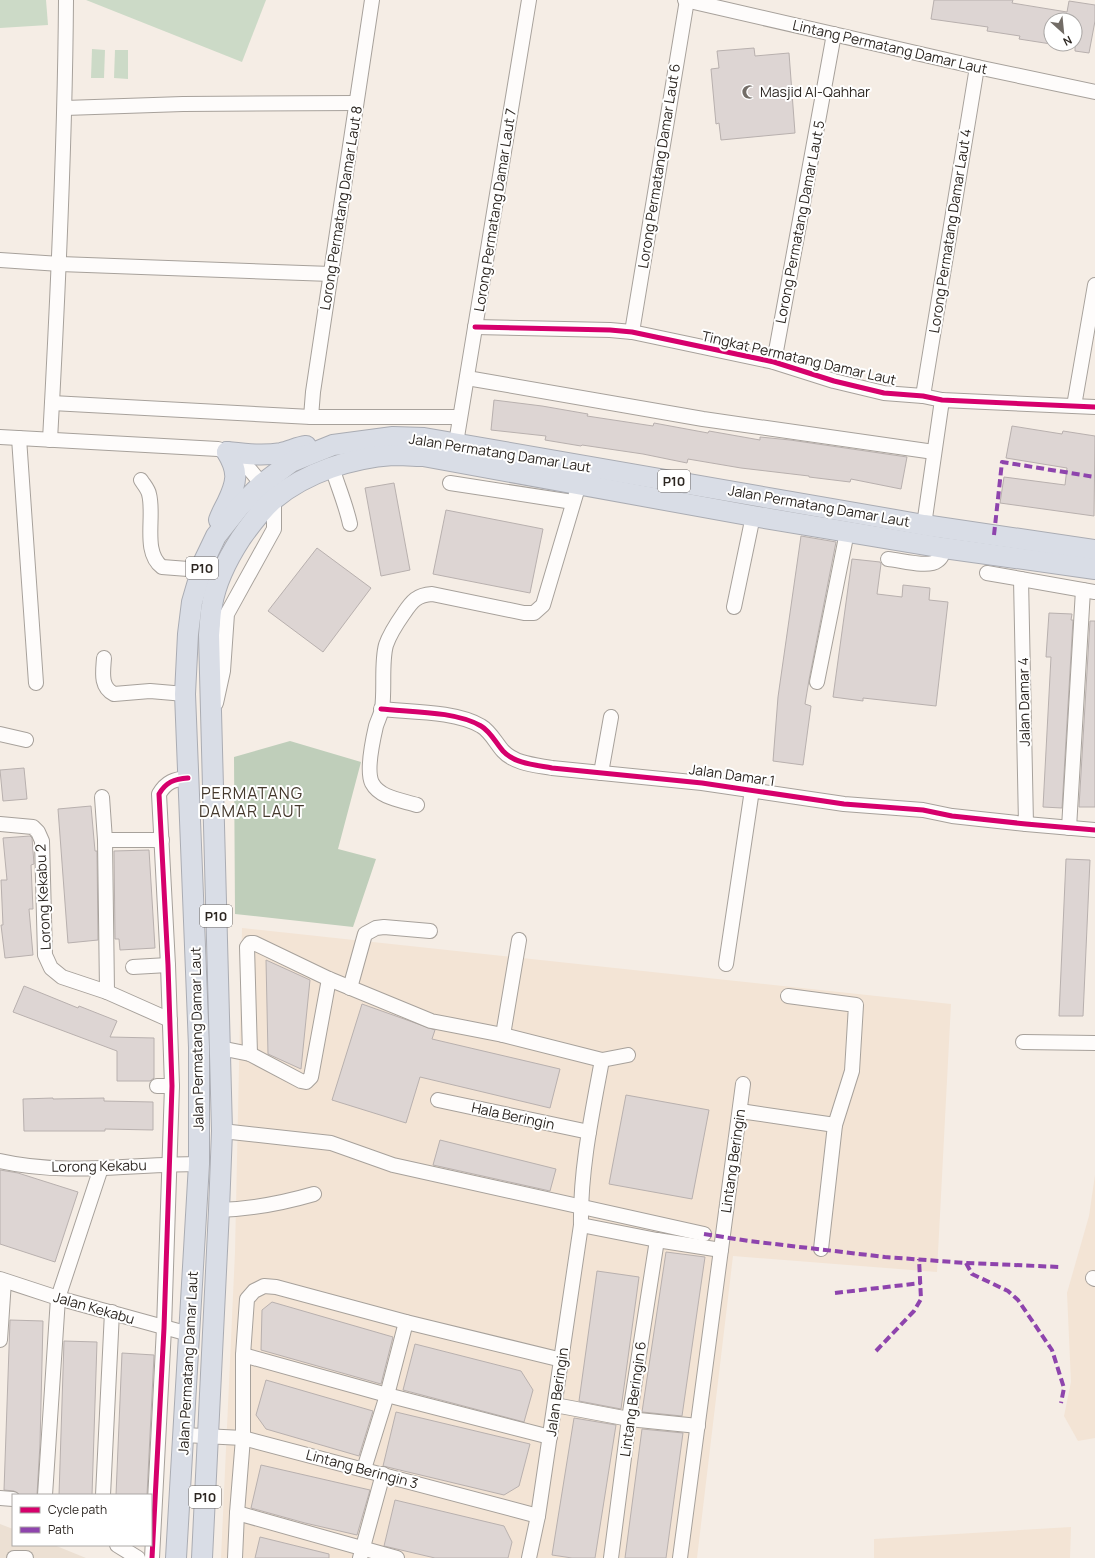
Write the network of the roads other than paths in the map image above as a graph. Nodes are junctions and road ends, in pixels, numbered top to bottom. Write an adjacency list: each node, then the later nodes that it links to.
1 (66, 0): 9 (street)
2 (372, 0): 8 (street, Lorong Permatang Damar Laut 8)
3 (529, 0): 14 (street, Lorong Permatang Damar Laut 7)
4 (686, 0): 5 (street, Lintang Permatang Damar Laut); 15 (street, Lorong Permatang Damar Laut 6)
5 (834, 34): 6 (street, Lintang Permatang Damar Laut); 16 (street, Lorong Permatang Damar Laut 5)
6 (977, 67): 7 (street, Lintang Permatang Damar Laut); 18 (street, Lorong Permatang Damar Laut 4)
7 (1095, 92)
8 (356, 103): 9 (street); 12 (street, Lorong Permatang Damar Laut 8)
9 (65, 108): 11 (street)
10 (0, 260): 11 (street)
11 (60, 264): 12 (street); 20 (street)
12 (331, 274): 23 (street, Lorong Permatang Damar Laut 8)
13 (1095, 285): 21 (street)
14 (475, 327): 15 (street, Tingkat Permatang Damar Laut); 17 (street, Lorong Permatang Damar Laut 7)
15 (632, 332): 16 (street, Tingkat Permatang Damar Laut)
16 (774, 362): 18 (street, Tingkat Permatang Damar Laut)
17 (467, 378): 24 (street, Lorong Permatang Damar Laut 7); 31 (street)
18 (923, 396): 19 (street, Tingkat Permatang Damar Laut)
19 (942, 400): 21 (street, Tingkat Permatang Damar Laut); 31 (street)
20 (52, 403): 23 (street); 27 (street)
21 (1074, 406): 22 (street, Tingkat Permatang Damar Laut)
22 (1095, 407)
23 (311, 417): 24 (street)
24 (460, 417): 28 (street, Lorong Permatang Damar Laut 7)
25 (0, 437): 26 (street)
26 (20, 438): 27 (street); 53 (street)
27 (50, 440): 30 (street)
28 (456, 443): 29 (highway, Jalan Permatang Damar Laut / P10); 39 (highway, Jalan Permatang Damar Laut / P10)
29 (333, 445): 30 (highway); 35 (highway, Jalan Permatang Damar Laut / P10)
30 (227, 452): 35 (street); 41 (highway)
31 (934, 452): 39 (street)
32 (332, 467): 35 (highway, Jalan Permatang Damar Laut / P10); 36 (highway, Jalan Permatang Damar Laut / P10); 38 (street)
33 (141, 480): 46 (street)
34 (450, 484): 36 (street)
35 (268, 492): 41 (highway, Jalan Permatang Damar Laut / P10); 83 (highway, Jalan Permatang Damar Laut / P10)
36 (576, 493): 37 (highway, Jalan Permatang Damar Laut / P10); 55 (street)
37 (753, 516): 40 (highway, Jalan Permatang Damar Laut / P10); 50 (street)
38 (350, 524)
39 (924, 525): 43 (highway, Jalan Permatang Damar Laut / P10)
40 (847, 532): 42 (highway, Jalan Permatang Damar Laut / P10); 52 (street)
41 (216, 536): 46 (highway, Jalan Permatang Damar Laut / P10)
42 (944, 548): 44 (street); 45 (highway, Jalan Permatang Damar Laut / P10)
43 (1095, 550)
44 (888, 559)
45 (1095, 568)
46 (201, 570): 54 (highway, Jalan Permatang Damar Laut / P10)
47 (987, 573): 48 (street)
48 (1021, 579): 49 (street); 65 (street, Jalan Damar 4)
49 (1089, 591): 66 (street)
50 (734, 607)
51 (104, 658): 54 (street)
52 (817, 682)
53 (36, 683)
54 (185, 694): 60 (highway, Jalan Permatang Damar Laut / P10)
55 (382, 709): 59 (street, Jalan Damar 1); 63 (street)
56 (611, 717): 59 (street)
57 (0, 734): 58 (street)
58 (26, 740)
59 (601, 773): 61 (street, Jalan Damar 1)
60 (188, 778): 69 (street); 97 (highway, Jalan Permatang Damar Laut / P10)
61 (752, 790): 65 (street, Jalan Damar 1); 72 (street)
62 (102, 797): 68 (street)
63 (416, 805)
64 (0, 824): 77 (street, Lorong Kekabu 2)
65 (1026, 824): 66 (street, Jalan Damar 1)
66 (1069, 828): 67 (street, Jalan Damar 1)
67 (1095, 830)
68 (105, 840): 69 (street); 77 (street)
69 (162, 840): 73 (street)
70 (430, 931): 76 (street)
71 (519, 940): 80 (street)
72 (726, 964)
73 (168, 965): 74 (street); 79 (street)
74 (134, 967)
75 (329, 979): 76 (street); 84 (street); 84 (street)
76 (350, 988): 80 (street)
77 (106, 992): 79 (street, Lorong Kekabu 2)
78 (788, 996): 92 (street)
79 (170, 1020): 89 (street)
80 (503, 1035): 86 (street)
81 (1023, 1042): 82 (street)
82 (1095, 1043)
83 (220, 1048): 84 (street); 93 (highway, Jalan Permatang Damar Laut / P10)
84 (250, 1054)
85 (628, 1055): 86 (street)
86 (602, 1060): 94 (street, Jalan Beringin)
87 (743, 1084): 91 (street, Lintang Beringin)
88 (157, 1086): 89 (street)
89 (172, 1086): 96 (street)
90 (438, 1100): 94 (street, Hala Beringin)
91 (740, 1111): 92 (street); 105 (street, Lintang Beringin)
92 (836, 1125): 106 (street)
93 (222, 1132): 100 (street); 101 (highway, Jalan Permatang Damar Laut / P10)
94 (589, 1132): 100 (street, Jalan Beringin)
95 (0, 1161): 98 (street, Lorong Kekabu)
96 (169, 1164): 97 (street, Lorong Kekabu); 98 (street, Lorong Kekabu); 111 (street)
97 (199, 1164): 112 (highway, Jalan Permatang Damar Laut / P10)
98 (101, 1168): 108 (street)
99 (314, 1194): 101 (street)
100 (581, 1207): 102 (street, Jalan Beringin); 103 (street)
101 (219, 1210): 122 (highway, Jalan Permatang Damar Laut / P10)
102 (581, 1226): 104 (street); 115 (street, Jalan Beringin)
103 (704, 1234)
104 (656, 1240): 105 (street); 119 (street, Lintang Beringin 6)
105 (722, 1244): 120 (street, Lintang Beringin)
106 (821, 1249)
107 (2, 1280): 108 (street, Jalan Kekabu); 113 (street)
108 (58, 1298): 109 (street, Jalan Kekabu); 127 (street)
109 (112, 1312): 111 (street, Jalan Kekabu); 128 (street)
110 (406, 1322): 114 (street); 115 (street); 117 (street)
111 (164, 1328): 112 (street, Jalan Kekabu); 132 (street)
112 (189, 1334): 116 (highway, Jalan Permatang Damar Laut / P10)
113 (0, 1340)
114 (243, 1355): 117 (street); 123 (street)
115 (562, 1360): 118 (street, Jalan Beringin)
116 (186, 1380): 121 (highway, Jalan Permatang Damar Laut / P10); 131 (highway)
117 (387, 1395): 124 (street); 125 (street)
118 (555, 1405): 119 (street); 124 (street, Jalan Beringin)
119 (629, 1419): 120 (street); 146 (street, Lintang Beringin 6)
120 (698, 1426): 147 (street, Lintang Beringin)
121 (184, 1435): 122 (street, Lintang Beringin 3); 131 (highway, Jalan Permatang Damar Laut / P10)
122 (209, 1436): 123 (street, Lintang Beringin 3); 142 (highway, Jalan Permatang Damar Laut / P10)
123 (243, 1438): 125 (street, Lintang Beringin 3); 133 (street)
124 (550, 1438): 134 (street, Jalan Beringin)
125 (364, 1469): 126 (street, Lintang Beringin 3)
126 (383, 1474): 134 (street, Lintang Beringin 3); 136 (street)
127 (45, 1494)
128 (103, 1494)
129 (0, 1498): 130 (street)
130 (12, 1499)
131 (180, 1502): 141 (highway, Jalan Permatang Damar Laut / P10)
132 (153, 1507): 140 (street)
133 (237, 1513): 136 (street); 143 (street)
134 (538, 1516): 145 (street, Jalan Beringin)
135 (119, 1546): 139 (street)
136 (361, 1553): 144 (street)
137 (14, 1558): 138 (street)
138 (26, 1558)
139 (138, 1558)
140 (152, 1558)
141 (176, 1558)
142 (202, 1558)
143 (235, 1558)
144 (397, 1558)
145 (529, 1558)
146 (611, 1558)
147 (680, 1558)

